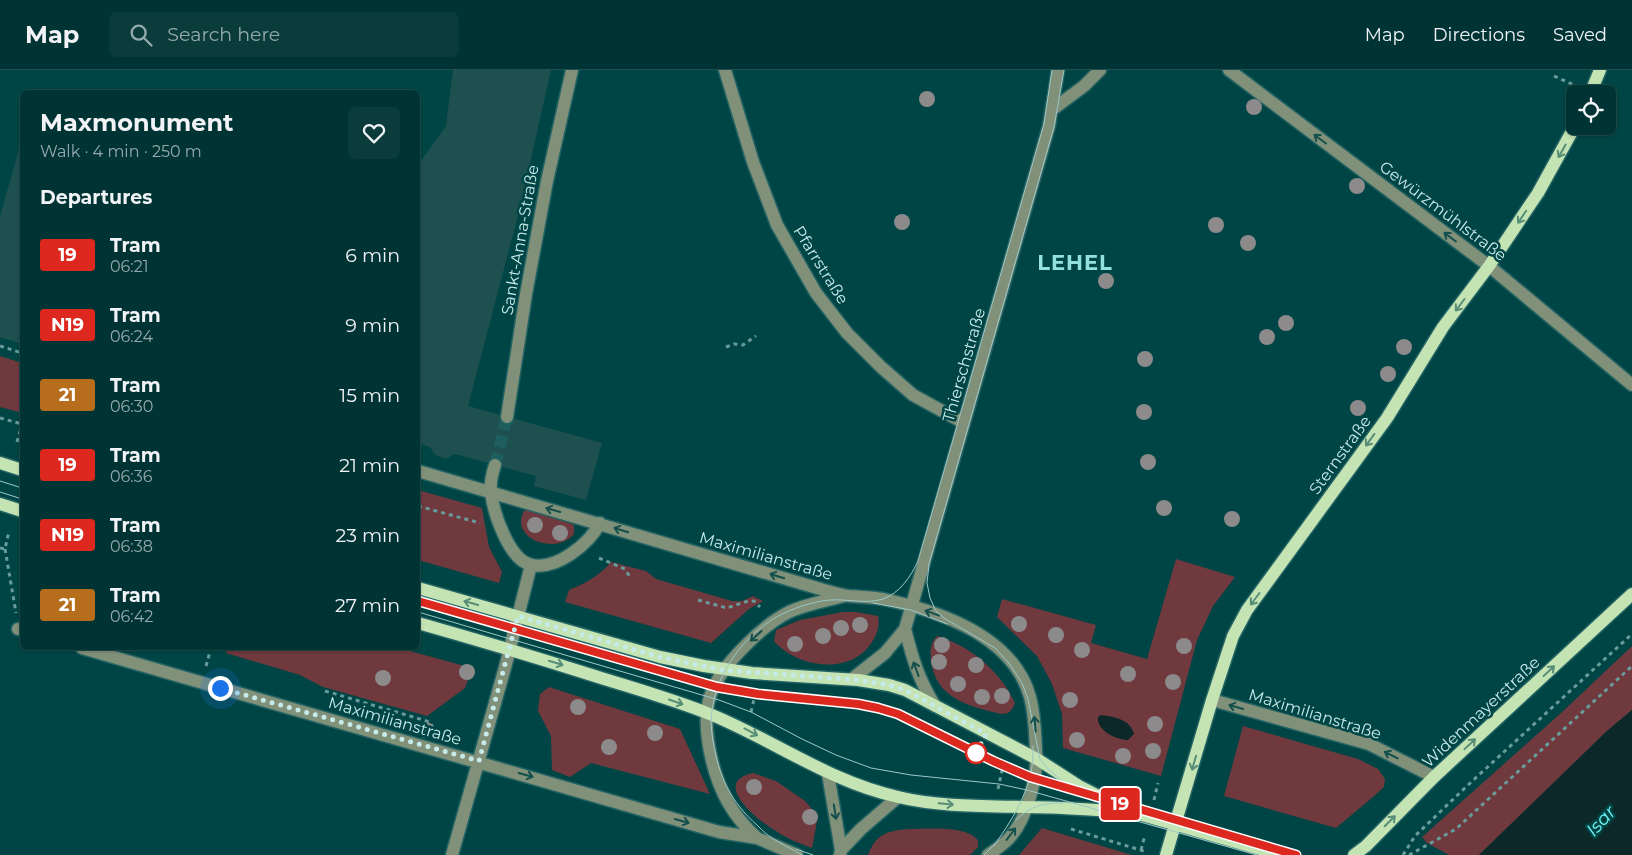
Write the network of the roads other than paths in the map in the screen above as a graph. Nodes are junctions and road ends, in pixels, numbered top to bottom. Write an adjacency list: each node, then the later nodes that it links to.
1 (572, 70): 12 (street, Sankt-Anna-Straße)
2 (725, 70): 13 (street, Pfarrstraße)
3 (1058, 70): 8 (street, Thierschstraße)
4 (1100, 70): 8 (street)
5 (1229, 70): 10 (street, Gewürzmühlstraße, one-way to 5)
6 (1600, 70): 7 (main road)
7 (1594, 85)
8 (1053, 109): 13 (street, Thierschstraße)
9 (1570, 135): 10 (main road, Sternstraße, one-way to 10)
10 (1489, 266): 11 (street, Gewürzmühlstraße); 34 (main road, Sternstraße, one-way to 34)
11 (1632, 384)
12 (507, 417)
13 (964, 423): 26 (street, Thierschstraße)
14 (0, 464): 16 (main road)
15 (495, 465): 18 (street)
16 (20, 469)
17 (420, 471): 18 (street, Maximilianstraße)
18 (491, 492): 21 (street, Maximilianstraße, one-way to 18); 22 (street)
19 (0, 504): 20 (main road)
20 (20, 509)
21 (600, 523): 22 (street); 25 (street, Maximilianstraße, one-way to 21)
22 (531, 565): 27 (street)
23 (420, 589): 27 (main road, one-way to 23)
24 (1632, 594): 40 (main road, Widenmayerstraße, one-way to 24)
25 (847, 596): 26 (street, Maximilianstraße); 32 (street, Maximilianstraße, one-way to 32)
26 (912, 606): 29 (street, Thierschstraße); 37 (street, Maximilianstraße, one-way to 26)
27 (518, 616): 30 (street); 32 (main road)
28 (420, 624): 30 (main road)
29 (905, 629): 33 (street, Thierschstraße); 35 (street, one-way to 29)
30 (510, 649): 36 (main road, one-way to 36); 38 (street)
31 (89, 650): 38 (street, Maximilianstraße)
32 (722, 670): 33 (main road); 36 (street, Maximilianstraße)
33 (852, 679): 35 (main road)
34 (1212, 700): 40 (street, Maximilianstraße, one-way to 34); 44 (main road, Sternstraße, one-way to 44)
35 (935, 706): 37 (main road)
36 (706, 713): 39 (main road, one-way to 39); 45 (street, Maximilianstraße)
37 (1037, 759): 42 (street, Maximilianstraße); 43 (main road)
38 (479, 761): 45 (street, Maximilianstraße, one-way to 45); 47 (street)
39 (828, 774): 41 (main road); 46 (street, one-way to 46)
40 (1434, 777): 52 (main road, Widenmayerstraße, one-way to 40)
41 (898, 798): 42 (main road, one-way to 42); 46 (street)
42 (1027, 807): 43 (main road); 49 (street, Maximilianstraße, one-way to 42)
43 (1128, 811): 44 (main road)
44 (1175, 824): 50 (main road, Sternstraße); 51 (main road)
45 (757, 838): 48 (street, Maximilianstraße)
46 (840, 852)
47 (452, 855)
48 (797, 855)
49 (988, 855)
50 (1166, 855)
51 (1280, 855)
52 (1354, 855)

